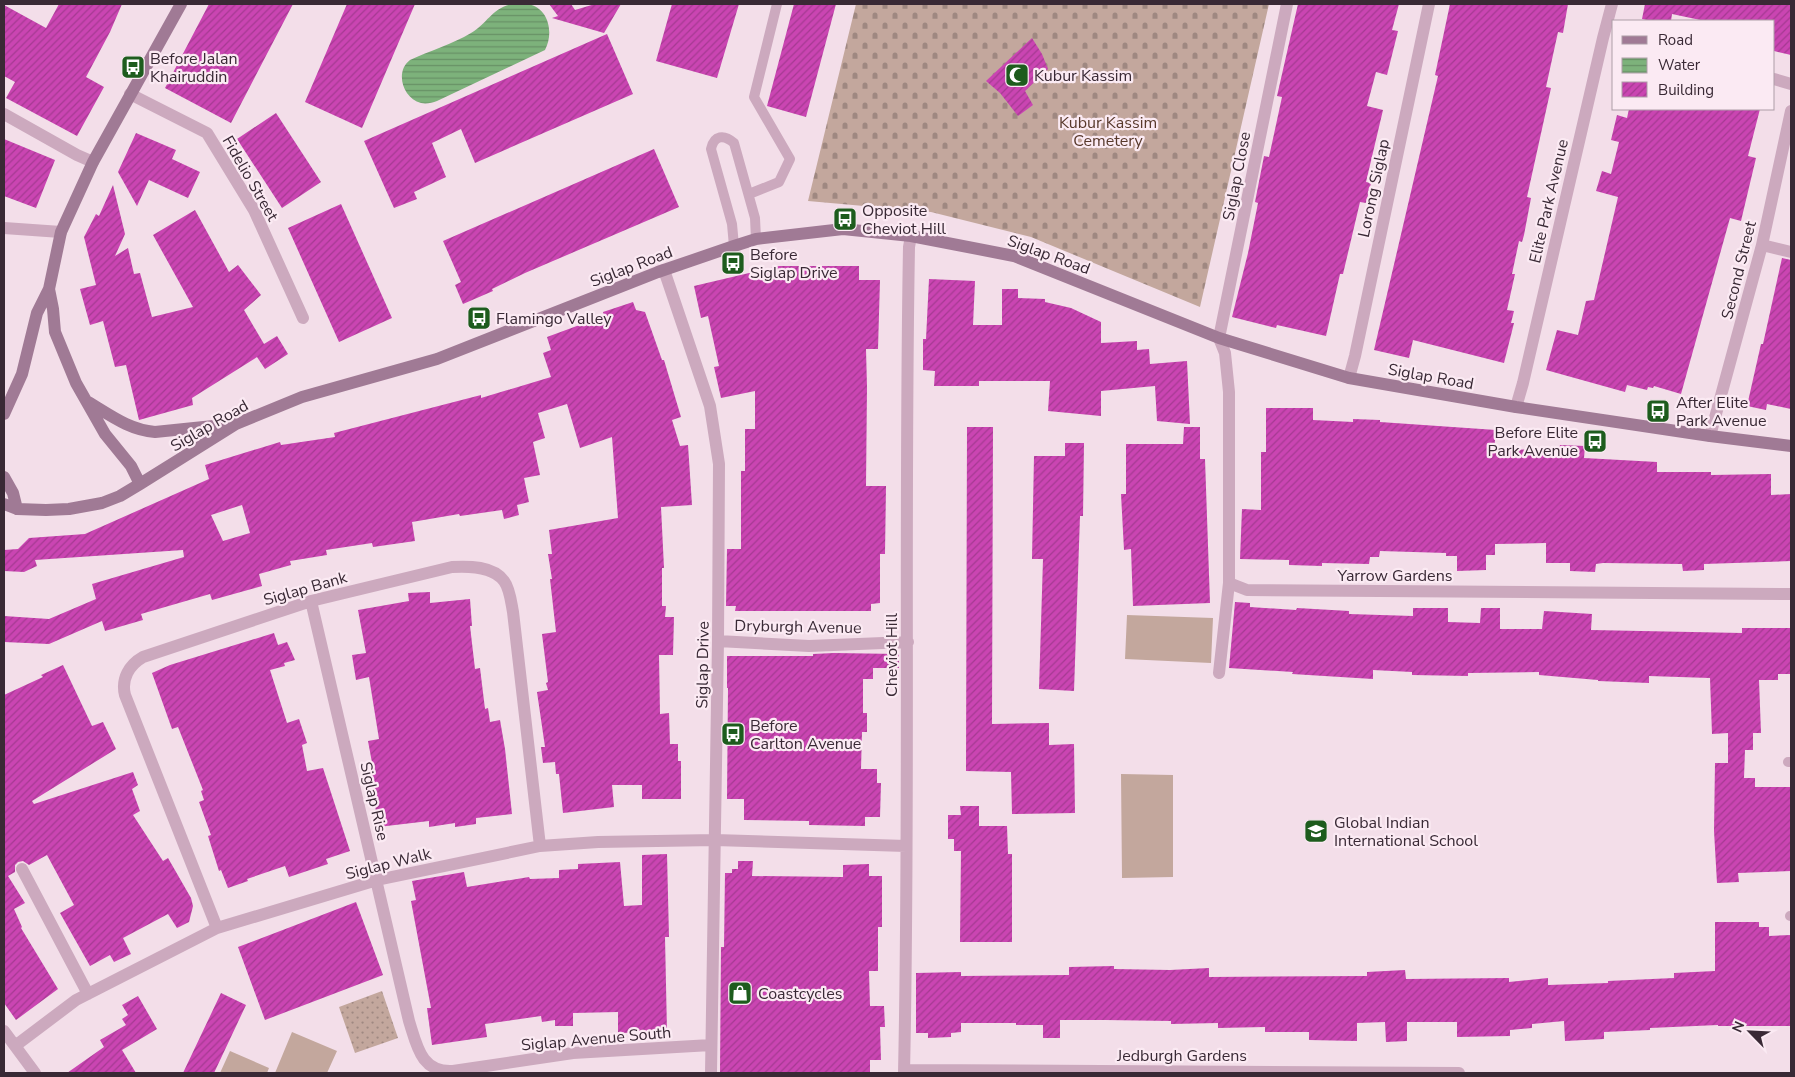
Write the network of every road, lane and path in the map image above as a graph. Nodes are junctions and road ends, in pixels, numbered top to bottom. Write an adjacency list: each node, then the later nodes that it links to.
1 (181, 4): 9 (main road)
2 (778, 4): 13 (lane)
3 (1287, 4): 26 (street, Siglap Close)
4 (1428, 4): 27 (street, Lorong Siglap)
5 (1612, 4): 6 (street, Elite Park Avenue)
6 (1608, 39): 31 (street, Elite Park Avenue)
7 (1775, 80): 8 (street)
8 (1791, 84)
9 (130, 94): 12 (main road); 23 (street, Fidelio Street)
10 (1791, 111): 18 (street, Second Street)
11 (4, 114): 12 (street)
12 (93, 162): 15 (main road)
13 (749, 194): 17 (lane); 19 (lane)
14 (4, 228): 15 (street)
15 (61, 232): 22 (main road)
16 (911, 236): 17 (main road, Siglap Road); 26 (main road, Siglap Road); 44 (street, Cheviot Hill)
17 (756, 239): 19 (main road, Siglap Road)
18 (1762, 245): 20 (street); 34 (street, Second Street)
19 (734, 246): 21 (main road, Siglap Road)
20 (1791, 252)
21 (658, 272): 33 (main road, Siglap Road); 43 (street, Siglap Drive)
22 (49, 289): 24 (main road); 25 (main road)
23 (302, 318)
24 (55, 332): 25 (main road); 30 (main road)
25 (32, 334): 28 (main road)
26 (1219, 338): 27 (main road, Siglap Road); 40 (street)
27 (1348, 378): 31 (main road, Siglap Road)
28 (14, 390): 29 (main road); 32 (main road)
29 (4, 400)
30 (86, 400): 33 (main road); 37 (main road)
31 (1516, 406): 34 (main road, Siglap Road)
32 (4, 414)
33 (236, 424): 37 (main road, Siglap Road)
34 (1710, 436): 35 (main road, Siglap Road)
35 (1791, 446)
36 (4, 477): 39 (main road)
37 (140, 484): 39 (main road, Siglap Road)
38 (4, 504): 39 (main road, Siglap Road)
39 (17, 509)
40 (1229, 583): 41 (street, Yarrow Gardens); 45 (street)
41 (1791, 594)
42 (311, 601): 47 (street, Siglap Bank); 50 (street, Siglap Rise); 51 (street, Siglap Bank)
43 (718, 641): 44 (street, Dryburgh Avenue); 46 (street, Siglap Drive)
44 (908, 642): 48 (street, Cheviot Hill)
45 (1219, 673)
46 (715, 840): 47 (street, Siglap Walk); 48 (street, Siglap Walk); 54 (street, Siglap Drive)
47 (540, 846): 50 (street, Siglap Walk)
48 (906, 846): 57 (street, Cheviot Hill)
49 (22, 869): 52 (street)
50 (377, 880): 51 (street, Siglap Walk); 56 (street, Siglap Rise)
51 (217, 928): 52 (street, Siglap Walk)
52 (88, 994): 55 (street, Siglap Walk)
53 (4, 1031): 55 (street)
54 (711, 1045): 56 (street, Siglap Avenue South); 59 (street, Siglap Drive)
55 (15, 1046): 58 (street)
56 (427, 1063)
57 (904, 1072): 60 (street, Jedburgh Gardens)
58 (35, 1073)
59 (711, 1073)
60 (1386, 1073): 61 (street, Jedburgh Gardens)
61 (1459, 1073)

